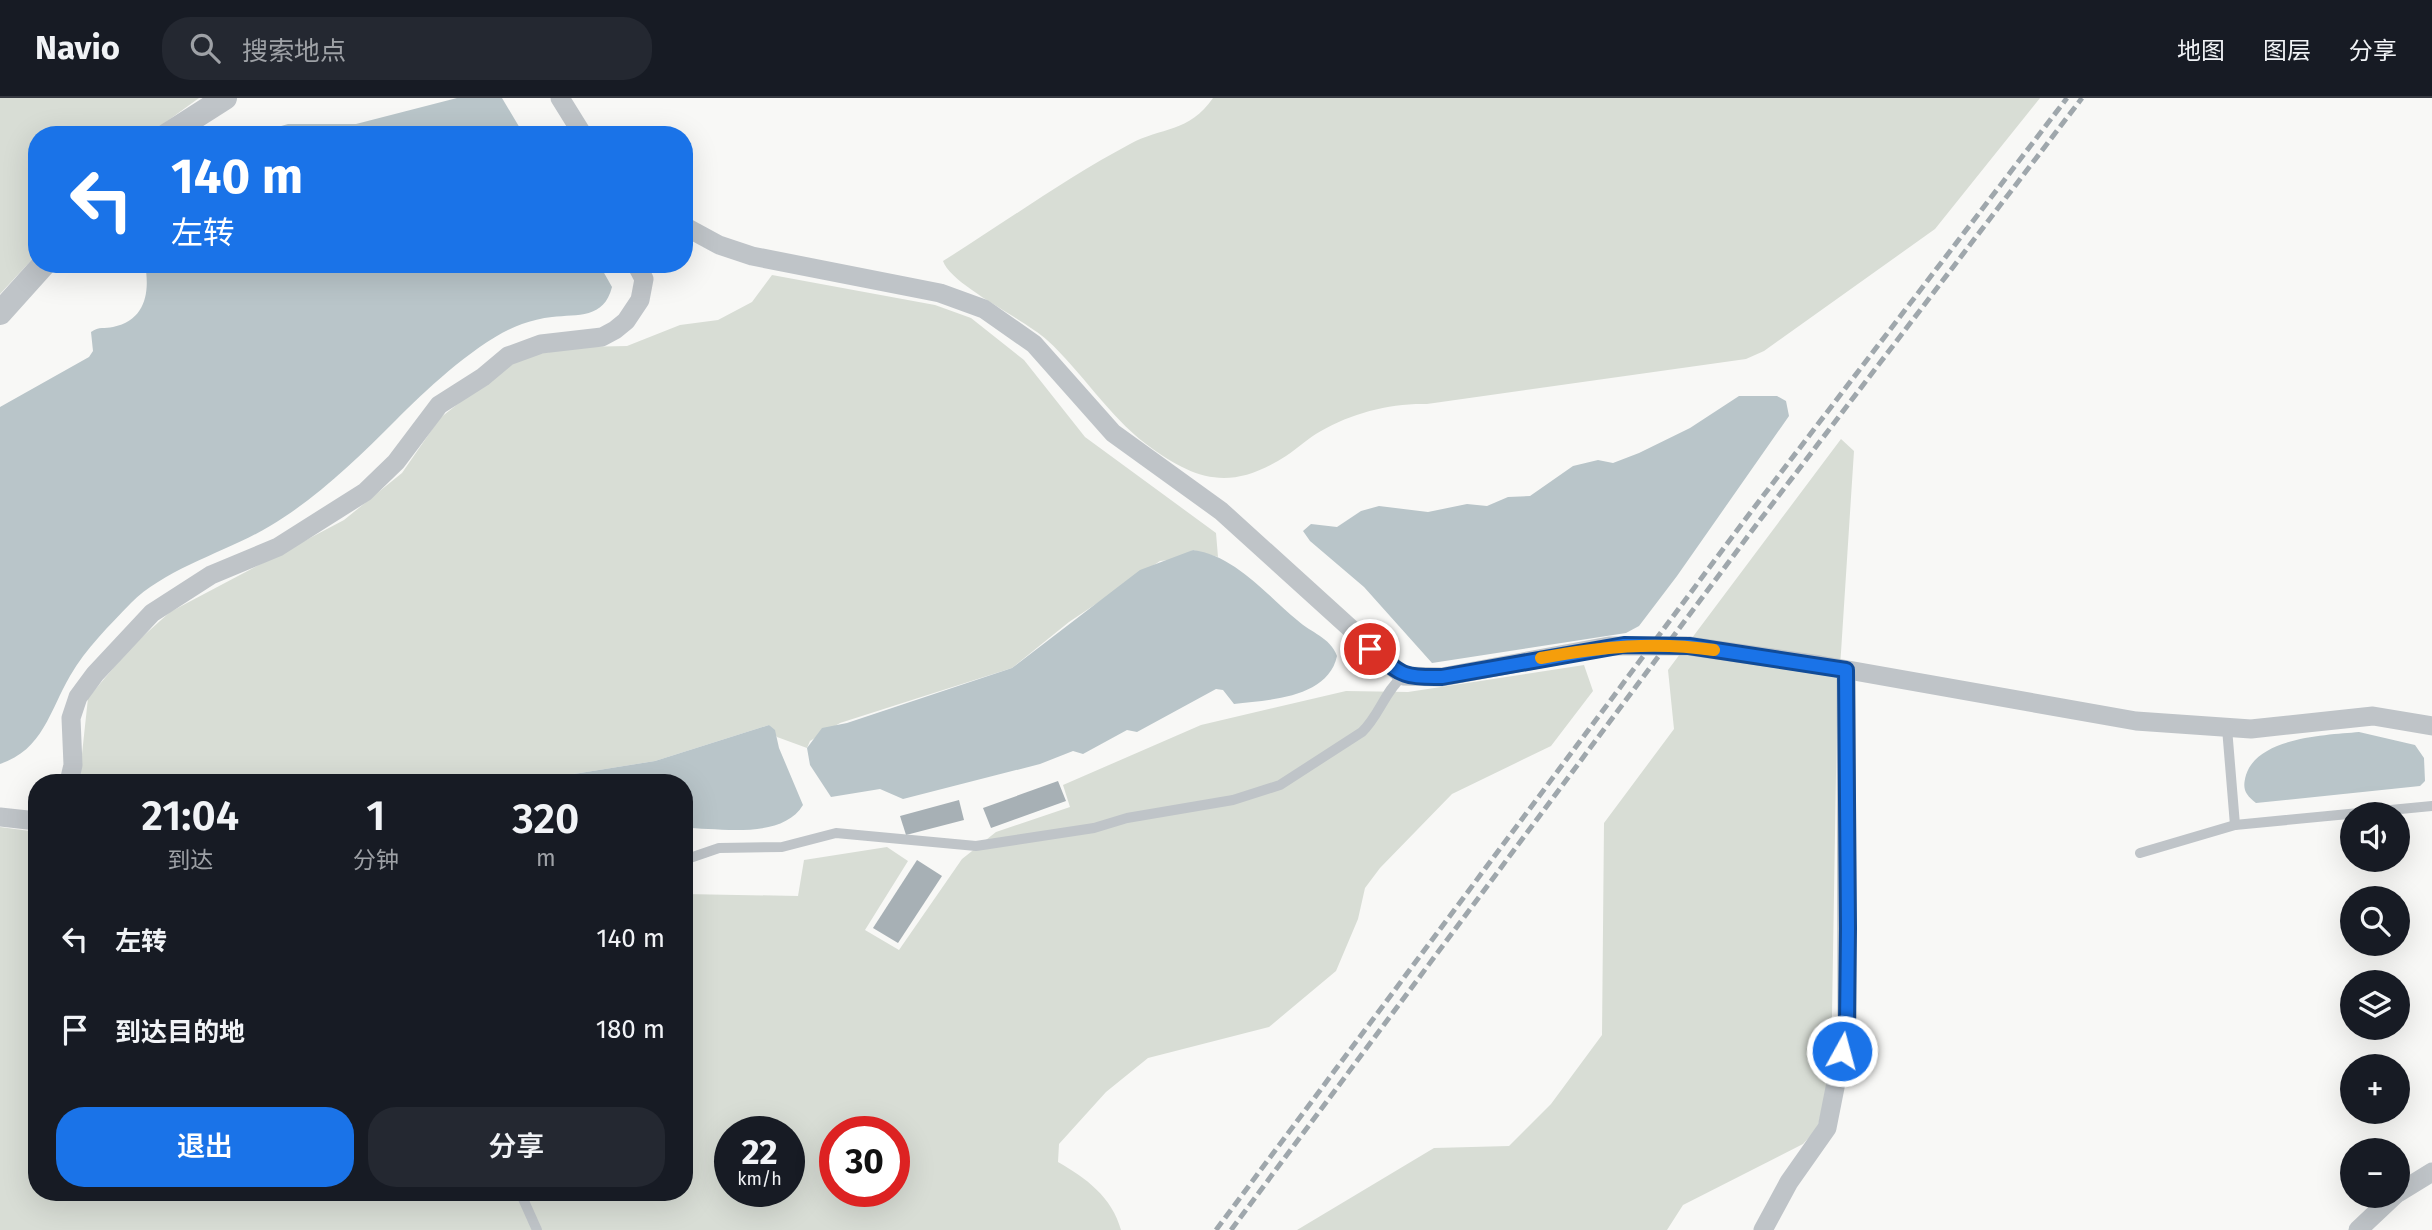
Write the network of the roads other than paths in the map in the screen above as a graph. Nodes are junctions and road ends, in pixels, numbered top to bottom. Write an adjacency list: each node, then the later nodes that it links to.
1 (225, 98): 3 (street)
2 (560, 98): 4 (street)
3 (181, 126)
4 (577, 126)
5 (693, 231): 10 (street)
6 (36, 273): 8 (street)
7 (641, 273): 13 (street)
8 (0, 313)
9 (1846, 670): 10 (street); 12 (street); 25 (street)
10 (1404, 676): 19 (lane)
11 (2432, 726): 12 (street)
12 (2227, 728): 17 (lane)
13 (71, 774)
14 (2432, 806): 17 (lane)
15 (0, 817): 16 (street)
16 (28, 820)
17 (2235, 825): 18 (lane)
18 (2140, 853)
19 (693, 857)
20 (2432, 1172): 21 (street)
21 (2410, 1185)
22 (524, 1201): 24 (lane)
23 (2381, 1208): 26 (street)
24 (537, 1230)
25 (1763, 1230)
26 (2358, 1230)

